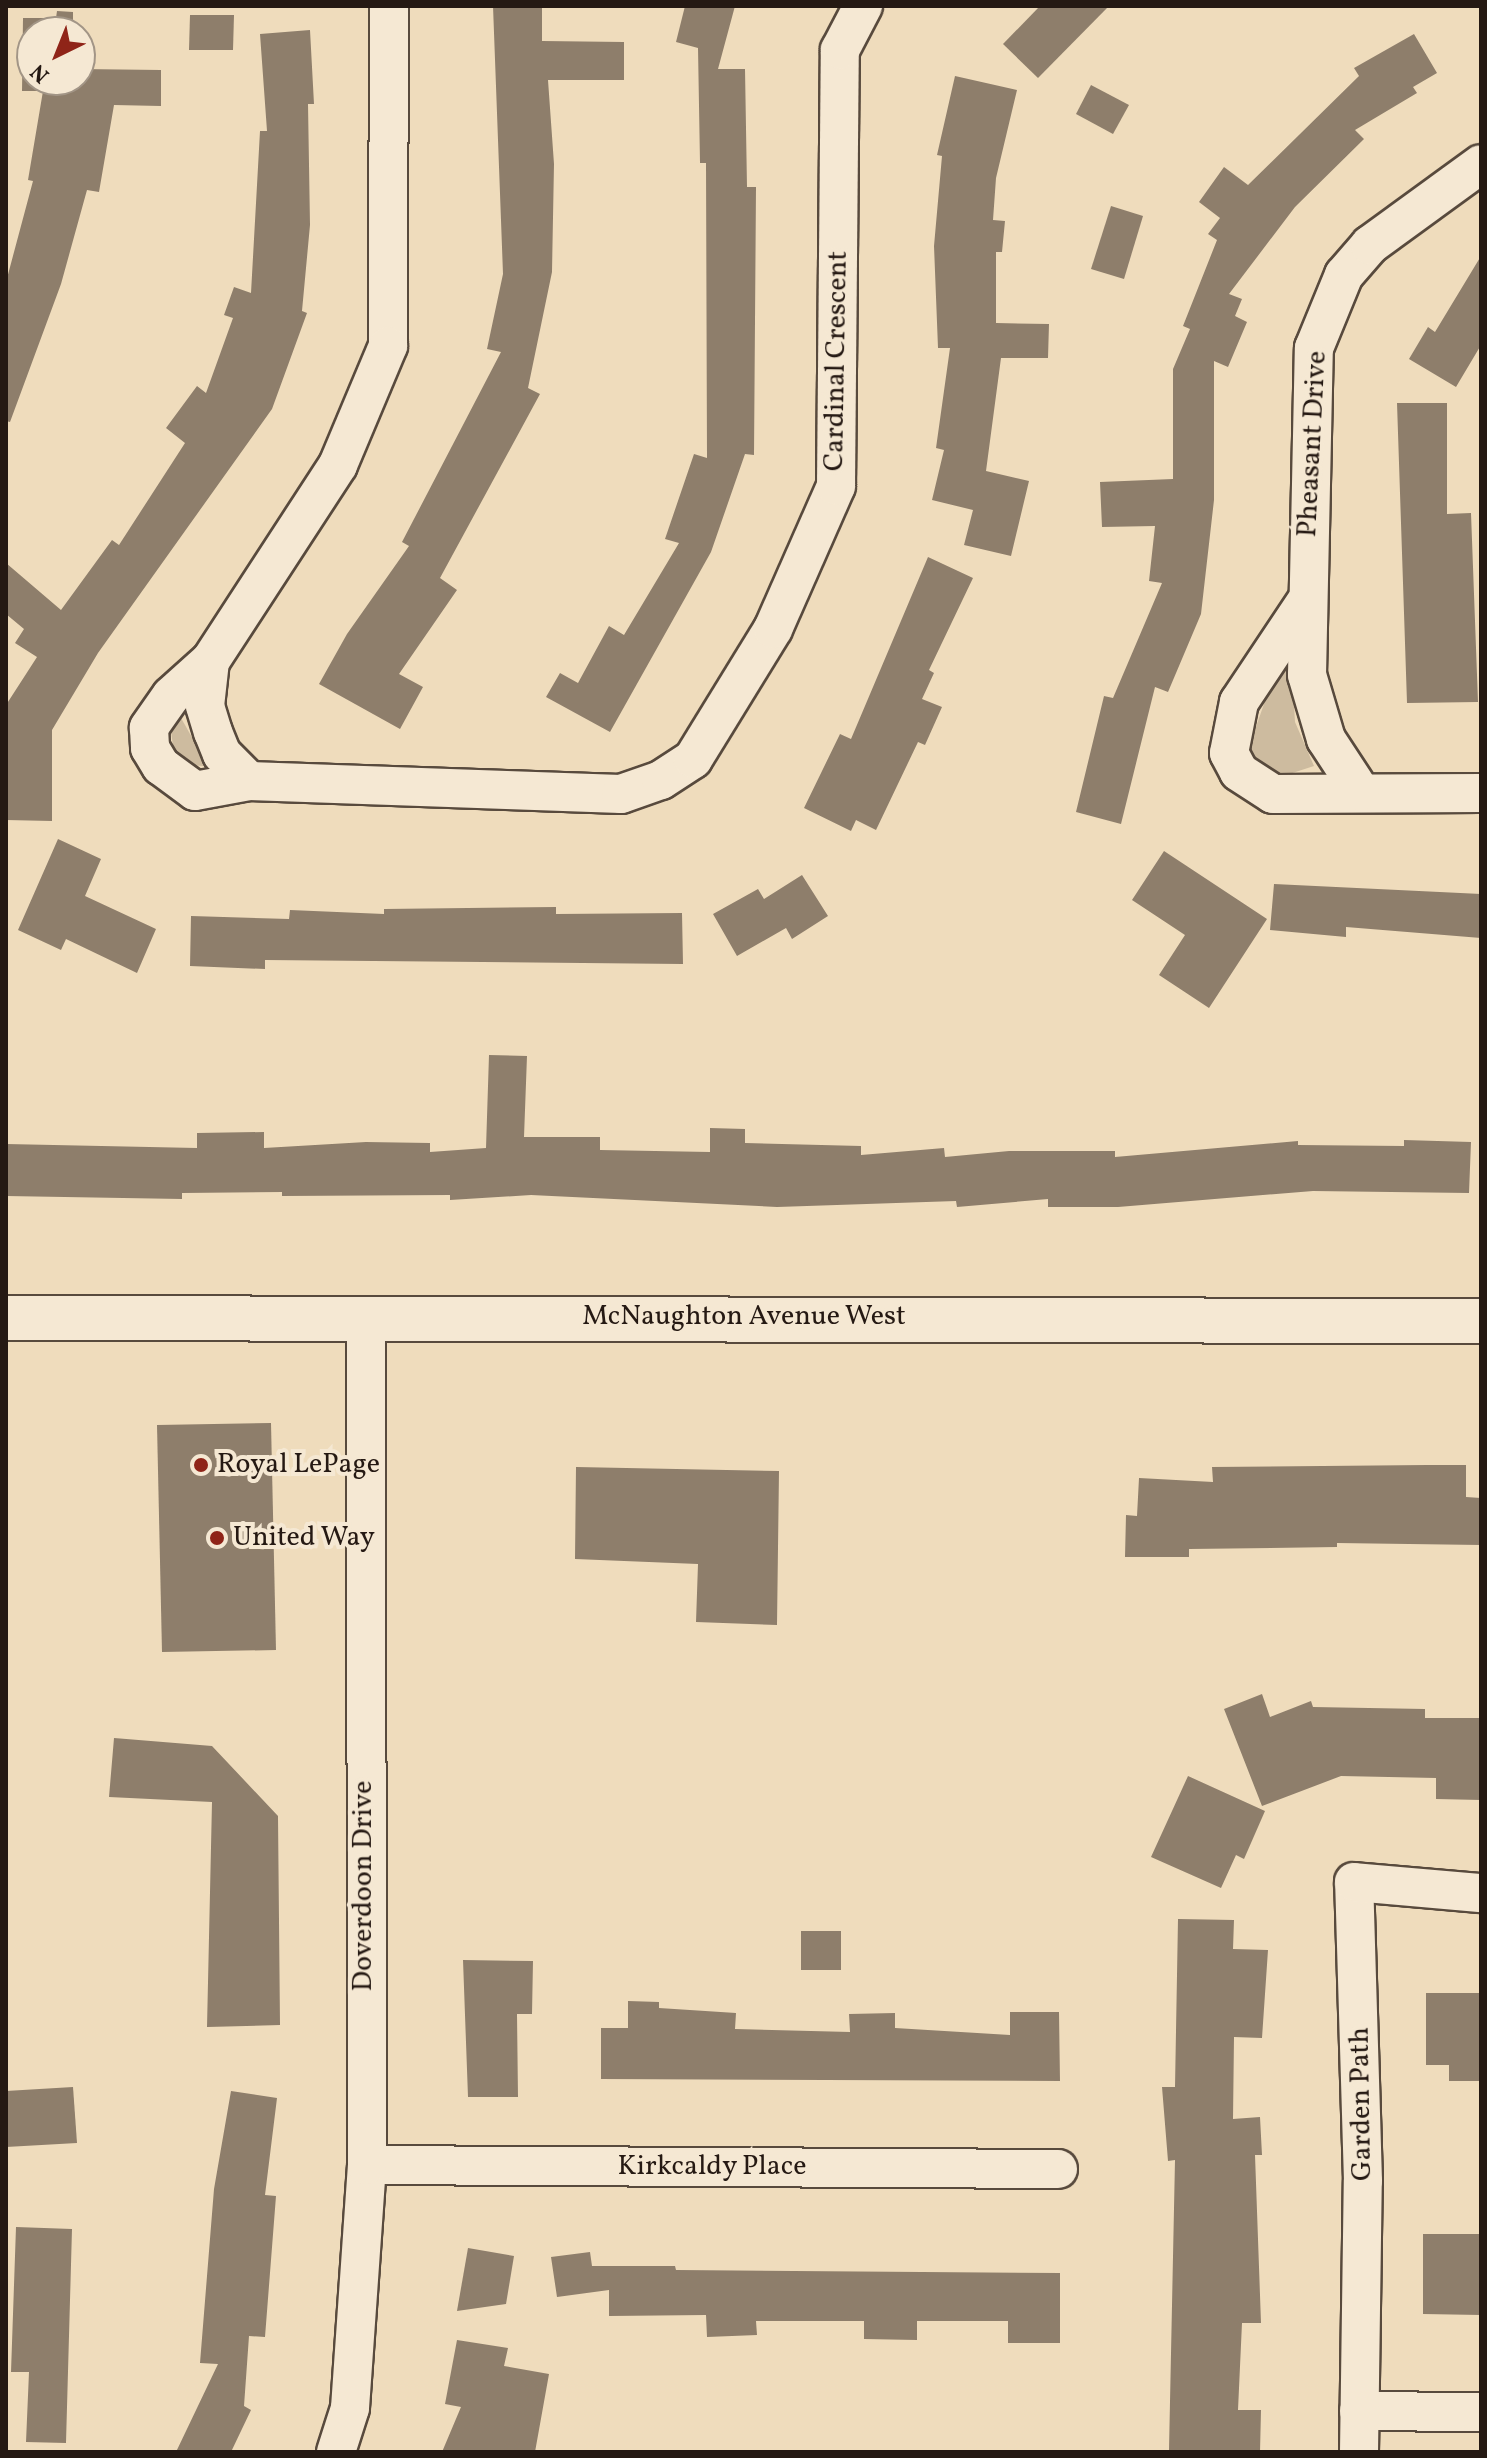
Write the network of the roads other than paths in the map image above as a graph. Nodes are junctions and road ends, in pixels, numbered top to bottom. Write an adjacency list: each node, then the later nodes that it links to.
1 (389, 6): 7 (street, Cardinal Crescent)
2 (833, 6): 4 (street, Cardinal Crescent)
3 (863, 6): 4 (street, Cardinal Crescent)
4 (840, 50): 8 (street, Cardinal Crescent)
5 (1481, 164): 6 (street, Pheasant Drive)
6 (1305, 603): 9 (street, Pheasant Drive); 9 (street)
7 (210, 661): 8 (street, Cardinal Crescent); 8 (street, Cardinal Crescent)
8 (249, 781)
9 (1360, 791): 10 (street)
10 (1481, 793)
11 (6, 1318): 12 (main road, McNaughton Avenue West)
12 (366, 1318): 13 (main road, McNaughton Avenue West); 15 (street, Doverdoon Drive)
13 (1481, 1321)
14 (1481, 1893): 17 (street, Garden Path)
15 (367, 2165): 16 (street, Kirkcaldy Place); 19 (street, Doverdoon Drive)
16 (1058, 2169)
17 (1359, 2411): 18 (street); 20 (street, Garden Path)
18 (1481, 2412)
19 (336, 2452)
20 (1359, 2452)

